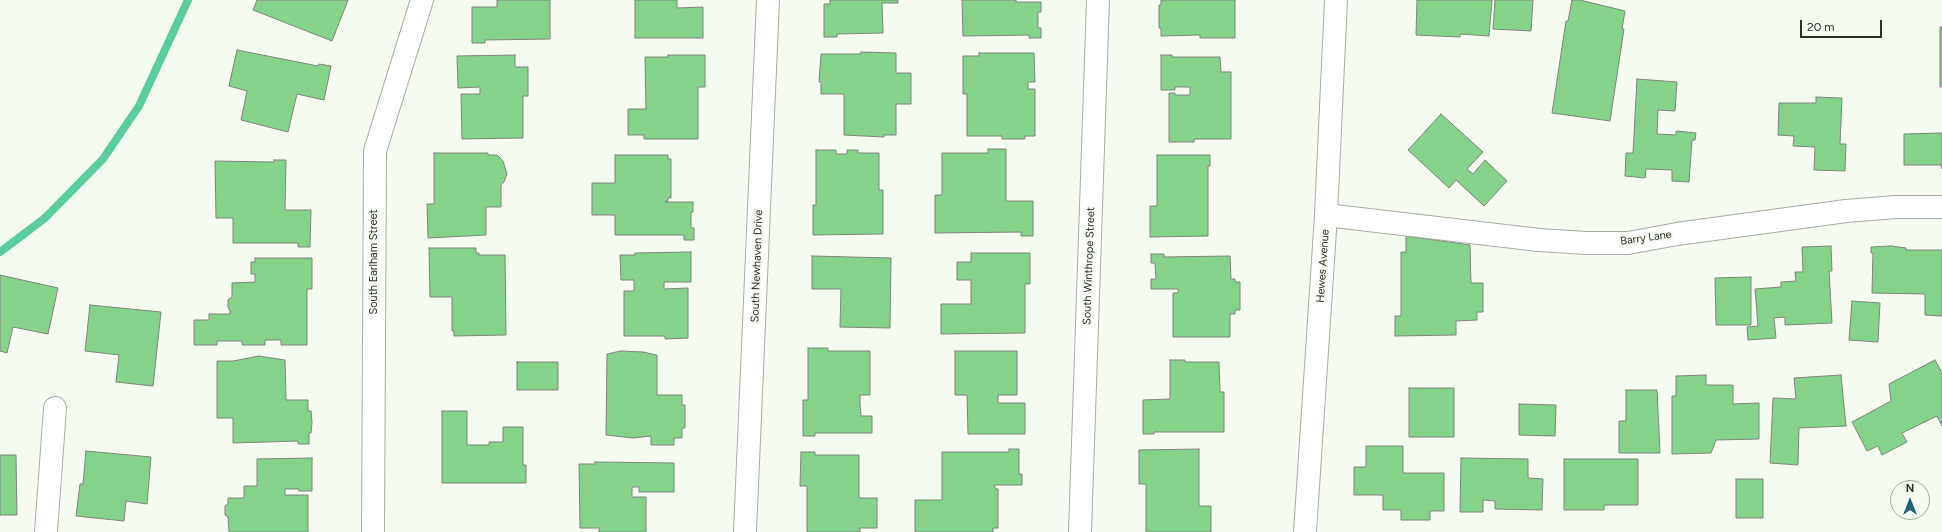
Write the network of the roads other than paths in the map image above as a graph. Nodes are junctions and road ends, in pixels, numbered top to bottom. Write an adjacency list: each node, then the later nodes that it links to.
1 (422, 0): 9 (street, South Earlham Street)
2 (768, 0): 10 (street, South Newhaven Drive)
3 (1098, 0): 11 (street, South Winthrope Street)
4 (1336, 0): 6 (street, Hewes Avenue)
5 (1942, 207): 6 (street, Barry Lane)
6 (1326, 215): 12 (street, Hewes Avenue)
7 (55, 408): 8 (street)
8 (46, 532)
9 (373, 532)
10 (745, 532)
11 (1080, 532)
12 (1305, 532)

